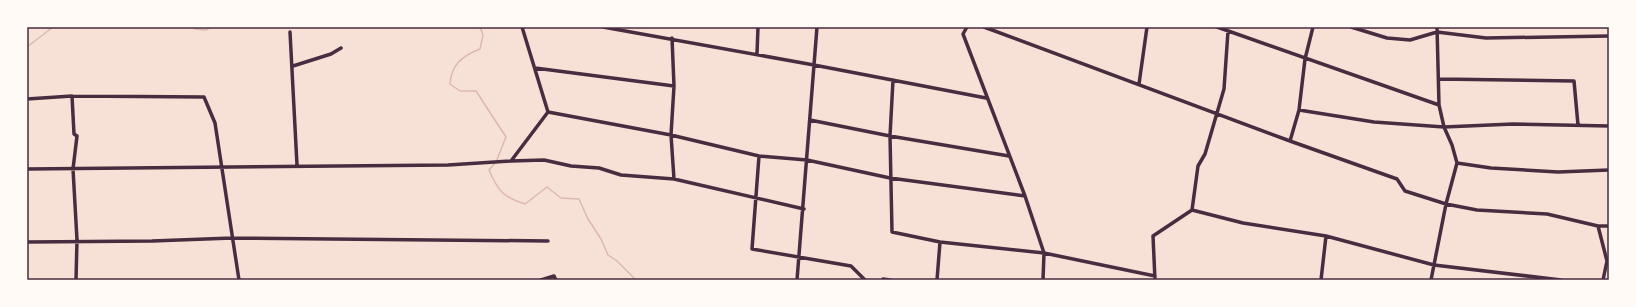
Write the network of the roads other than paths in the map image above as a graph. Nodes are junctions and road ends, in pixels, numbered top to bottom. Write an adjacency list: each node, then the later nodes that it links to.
1 (522, 27): 22 (street)
2 (603, 27): 16 (street)
3 (758, 27): 18 (street)
4 (817, 27): 20 (street)
5 (967, 27): 29 (street)
6 (984, 27): 25 (street)
7 (1147, 27): 25 (street)
8 (1217, 27): 12 (street)
9 (1313, 27): 19 (street)
10 (1351, 27): 14 (street)
11 (1437, 27): 14 (street)
12 (1228, 31): 19 (street); 33 (street)
13 (290, 32): 21 (street)
14 (1437, 32): 15 (street); 23 (street)
15 (1609, 36)
16 (672, 38): 18 (street); 26 (street)
17 (341, 48): 21 (street)
18 (757, 54): 20 (street)
19 (1305, 59): 30 (street); 31 (street)
20 (814, 65): 24 (street); 34 (street)
21 (293, 66): 46 (street)
22 (535, 68): 26 (street); 32 (street)
23 (1439, 79): 30 (street); 35 (street)
24 (893, 80): 29 (street); 39 (street)
25 (1139, 84): 33 (street)
26 (674, 86): 38 (street)
27 (72, 96): 28 (street); 47 (street); 49 (street)
28 (27, 98)
29 (986, 98): 42 (street)
30 (1439, 105): 37 (street)
31 (1299, 110): 37 (street); 40 (street)
32 (548, 112): 38 (street); 44 (street)
33 (1216, 114): 40 (street); 57 (street)
34 (810, 120): 39 (street); 43 (street)
35 (1578, 125): 36 (street); 37 (street)
36 (1609, 126)
37 (1444, 127): 45 (street)
38 (671, 135): 41 (street); 52 (street)
39 (890, 136): 42 (street); 51 (street)
40 (1290, 141): 55 (street)
41 (760, 156): 43 (street); 54 (street)
42 (1009, 156): 53 (street)
43 (807, 160): 51 (street); 56 (street)
44 (511, 161): 46 (street); 52 (street)
45 (1457, 163): 50 (street); 55 (street)
46 (297, 165): 47 (street)
47 (221, 166): 49 (street); 61 (street)
48 (27, 169): 49 (street)
49 (74, 169): 62 (street)
50 (1609, 170)
51 (890, 178): 53 (street); 65 (street)
52 (674, 179): 54 (street)
53 (1025, 196): 66 (street)
54 (756, 200): 56 (street); 67 (street)
55 (1446, 204): 58 (street); 68 (street)
56 (804, 209): 67 (street)
57 (1192, 210): 60 (street); 69 (street)
58 (1598, 226): 59 (street); 83 (street)
59 (1609, 226)
60 (1326, 236): 68 (street); 80 (street)
61 (232, 238): 62 (street); 63 (street); 72 (street)
62 (77, 240): 64 (street); 71 (street)
63 (548, 241)
64 (27, 242)
65 (940, 242): 66 (street); 78 (street)
66 (1044, 253): 69 (street); 79 (street)
67 (800, 256): 75 (street); 76 (street)
68 (1434, 266): 81 (street); 82 (street)
69 (1155, 278)
70 (883, 279): 77 (street)
71 (76, 280)
72 (239, 280)
73 (540, 280): 74 (street)
74 (556, 280)
75 (798, 280)
76 (865, 280)
77 (890, 280)
78 (937, 280)
79 (1043, 280)
80 (1321, 280)
81 (1431, 280)
82 (1561, 280)
83 (1603, 280)

